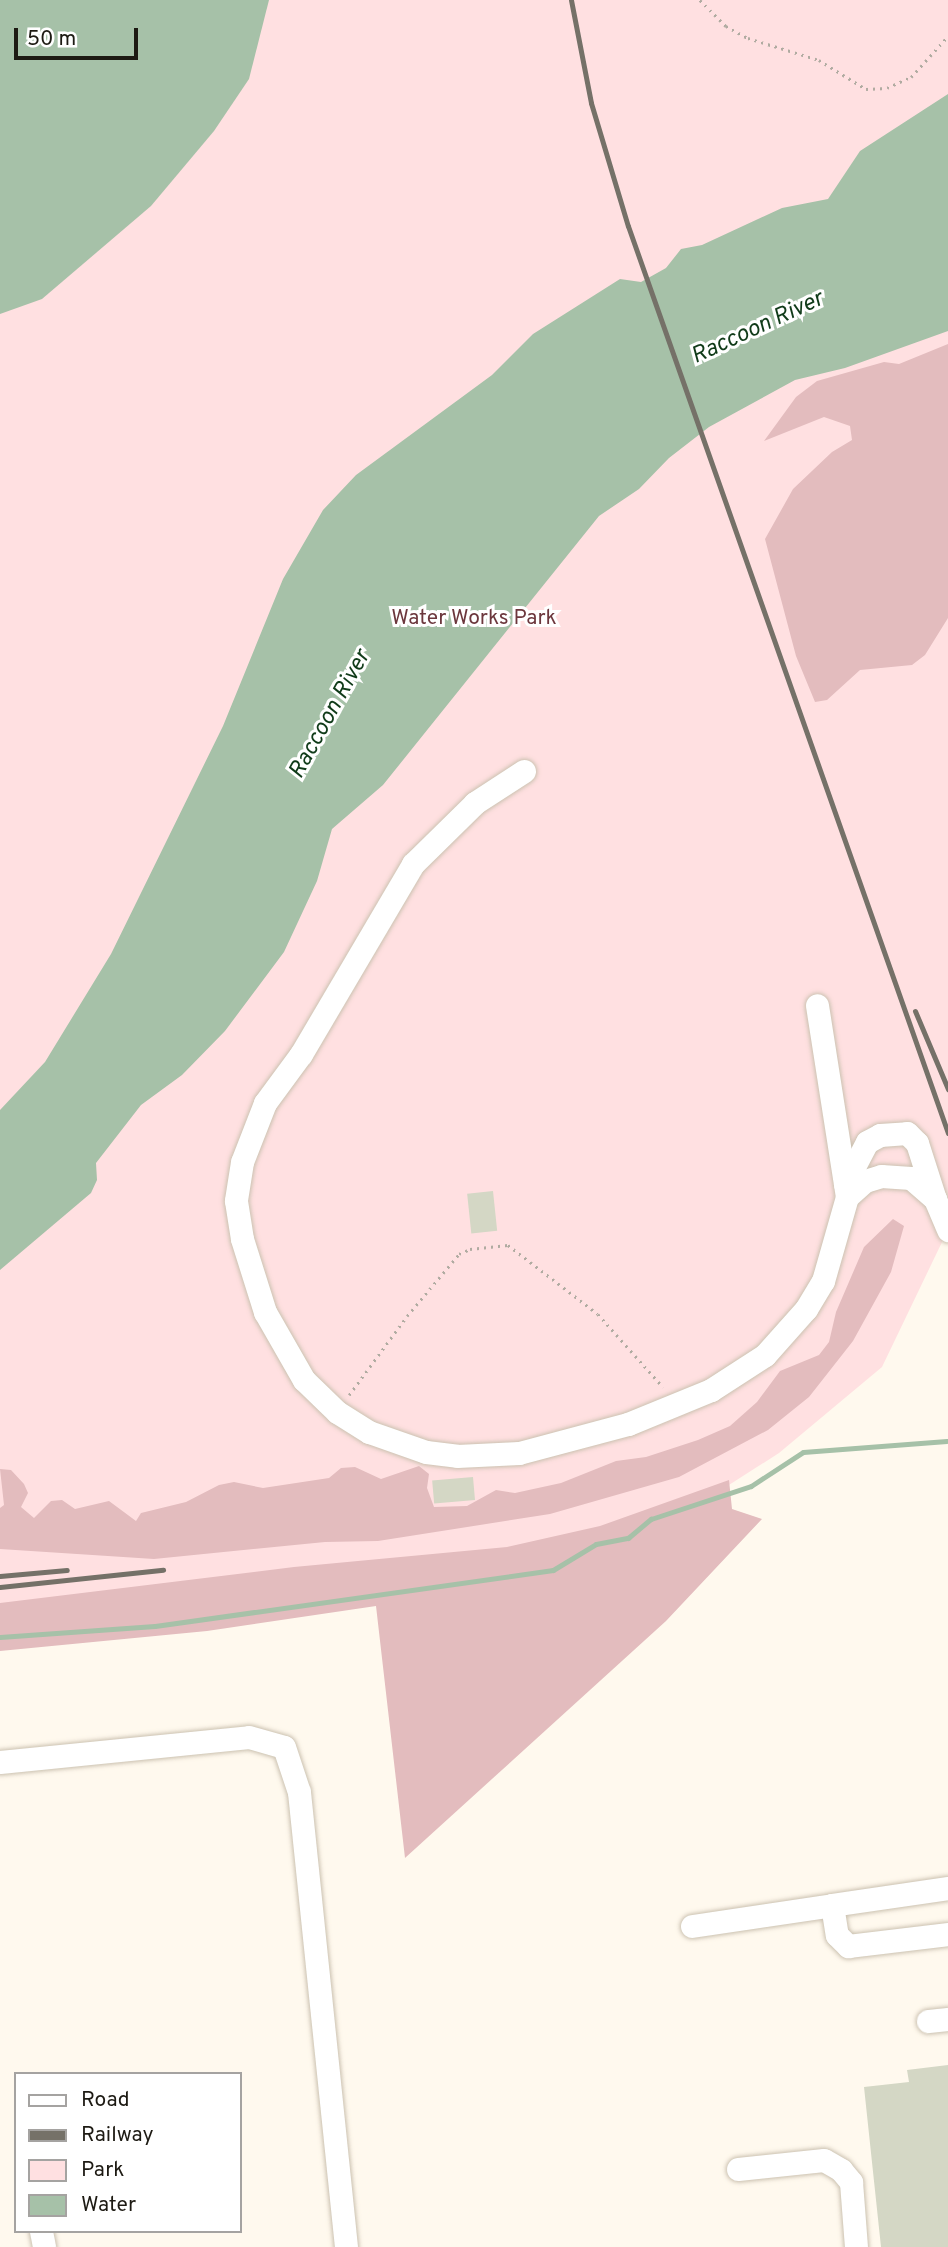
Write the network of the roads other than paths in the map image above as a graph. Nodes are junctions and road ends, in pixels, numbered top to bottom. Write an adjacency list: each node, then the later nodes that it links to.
1 (524, 771): 3 (lane)
2 (817, 1005): 3 (lane)
3 (846, 1191): 4 (lane); 4 (lane)
4 (935, 1199): 5 (lane)
5 (948, 1230)
6 (0, 1762): 12 (lane)
7 (948, 1888): 8 (lane)
8 (832, 1905): 9 (lane); 10 (lane)
9 (692, 1926)
10 (948, 1934)
11 (738, 2169): 13 (lane)
12 (346, 2247)
13 (856, 2247)

